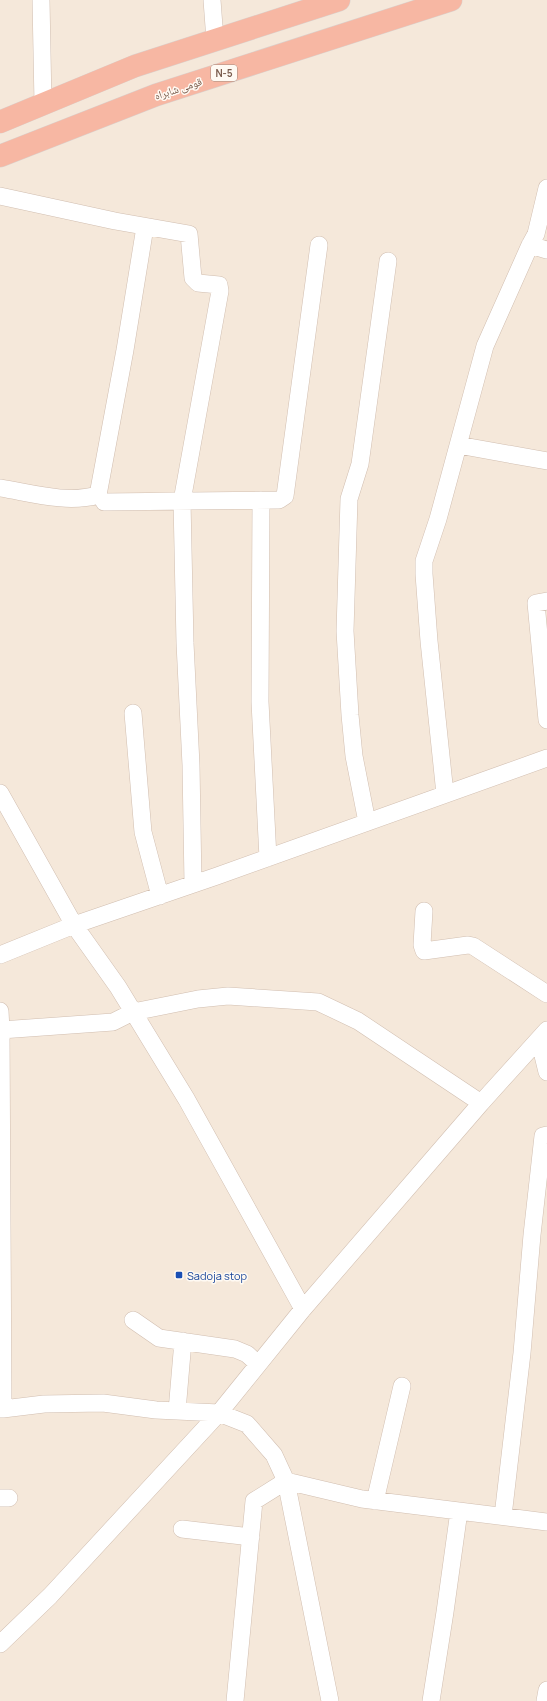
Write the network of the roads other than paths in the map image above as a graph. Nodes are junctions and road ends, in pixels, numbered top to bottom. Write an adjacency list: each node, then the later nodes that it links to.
1 (41, 0): 6 (street)
2 (212, 0): 5 (street)
3 (339, 0): 5 (highway)
4 (451, 0): 8 (highway, قومی شاہراہ / N-5)
5 (215, 40): 6 (highway)
6 (43, 104): 7 (highway)
7 (0, 122)
8 (0, 156)
9 (547, 188): 13 (street)
10 (0, 196): 11 (street)
11 (145, 226): 18 (street); 20 (street)
12 (319, 245): 19 (street)
13 (530, 245): 14 (street); 16 (street)
14 (547, 250)
15 (388, 261): 28 (street)
16 (458, 445): 17 (street); 27 (street)
17 (547, 461)
18 (0, 488)
19 (260, 500): 20 (street); 29 (street)
20 (182, 501): 21 (street); 30 (street)
21 (104, 502)
22 (547, 601): 24 (street)
23 (133, 713): 31 (street)
24 (547, 720)
25 (547, 758): 27 (street)
26 (0, 793): 33 (street)
27 (445, 794): 28 (street)
28 (367, 822): 29 (street)
29 (268, 858): 30 (street)
30 (193, 884): 31 (street)
31 (160, 896): 33 (street)
32 (424, 910): 35 (street)
33 (74, 925): 34 (street); 37 (street)
34 (0, 955)
35 (547, 994)
36 (0, 1012): 38 (street)
37 (133, 1012): 38 (street); 41 (street); 43 (street)
38 (1, 1030): 48 (street)
39 (543, 1034): 40 (street); 41 (street)
40 (547, 1072)
41 (481, 1103): 43 (street)
42 (547, 1135): 54 (street)
43 (303, 1309): 46 (street)
44 (133, 1320): 45 (street)
45 (183, 1341): 46 (street); 49 (street)
46 (258, 1364): 50 (street)
47 (402, 1386): 52 (street)
48 (1, 1409): 49 (street)
49 (177, 1411): 50 (street)
50 (219, 1413): 51 (street); 58 (street)
51 (286, 1481): 52 (street); 57 (street); 61 (street)
52 (375, 1501): 53 (street)
53 (458, 1511): 54 (street); 62 (street)
54 (504, 1516): 55 (street)
55 (547, 1522)
56 (182, 1529): 57 (street)
57 (251, 1537): 60 (street)
58 (1, 1642)
59 (547, 1690): 63 (street)
60 (235, 1701)
61 (330, 1701)
62 (431, 1701)
63 (545, 1701)

